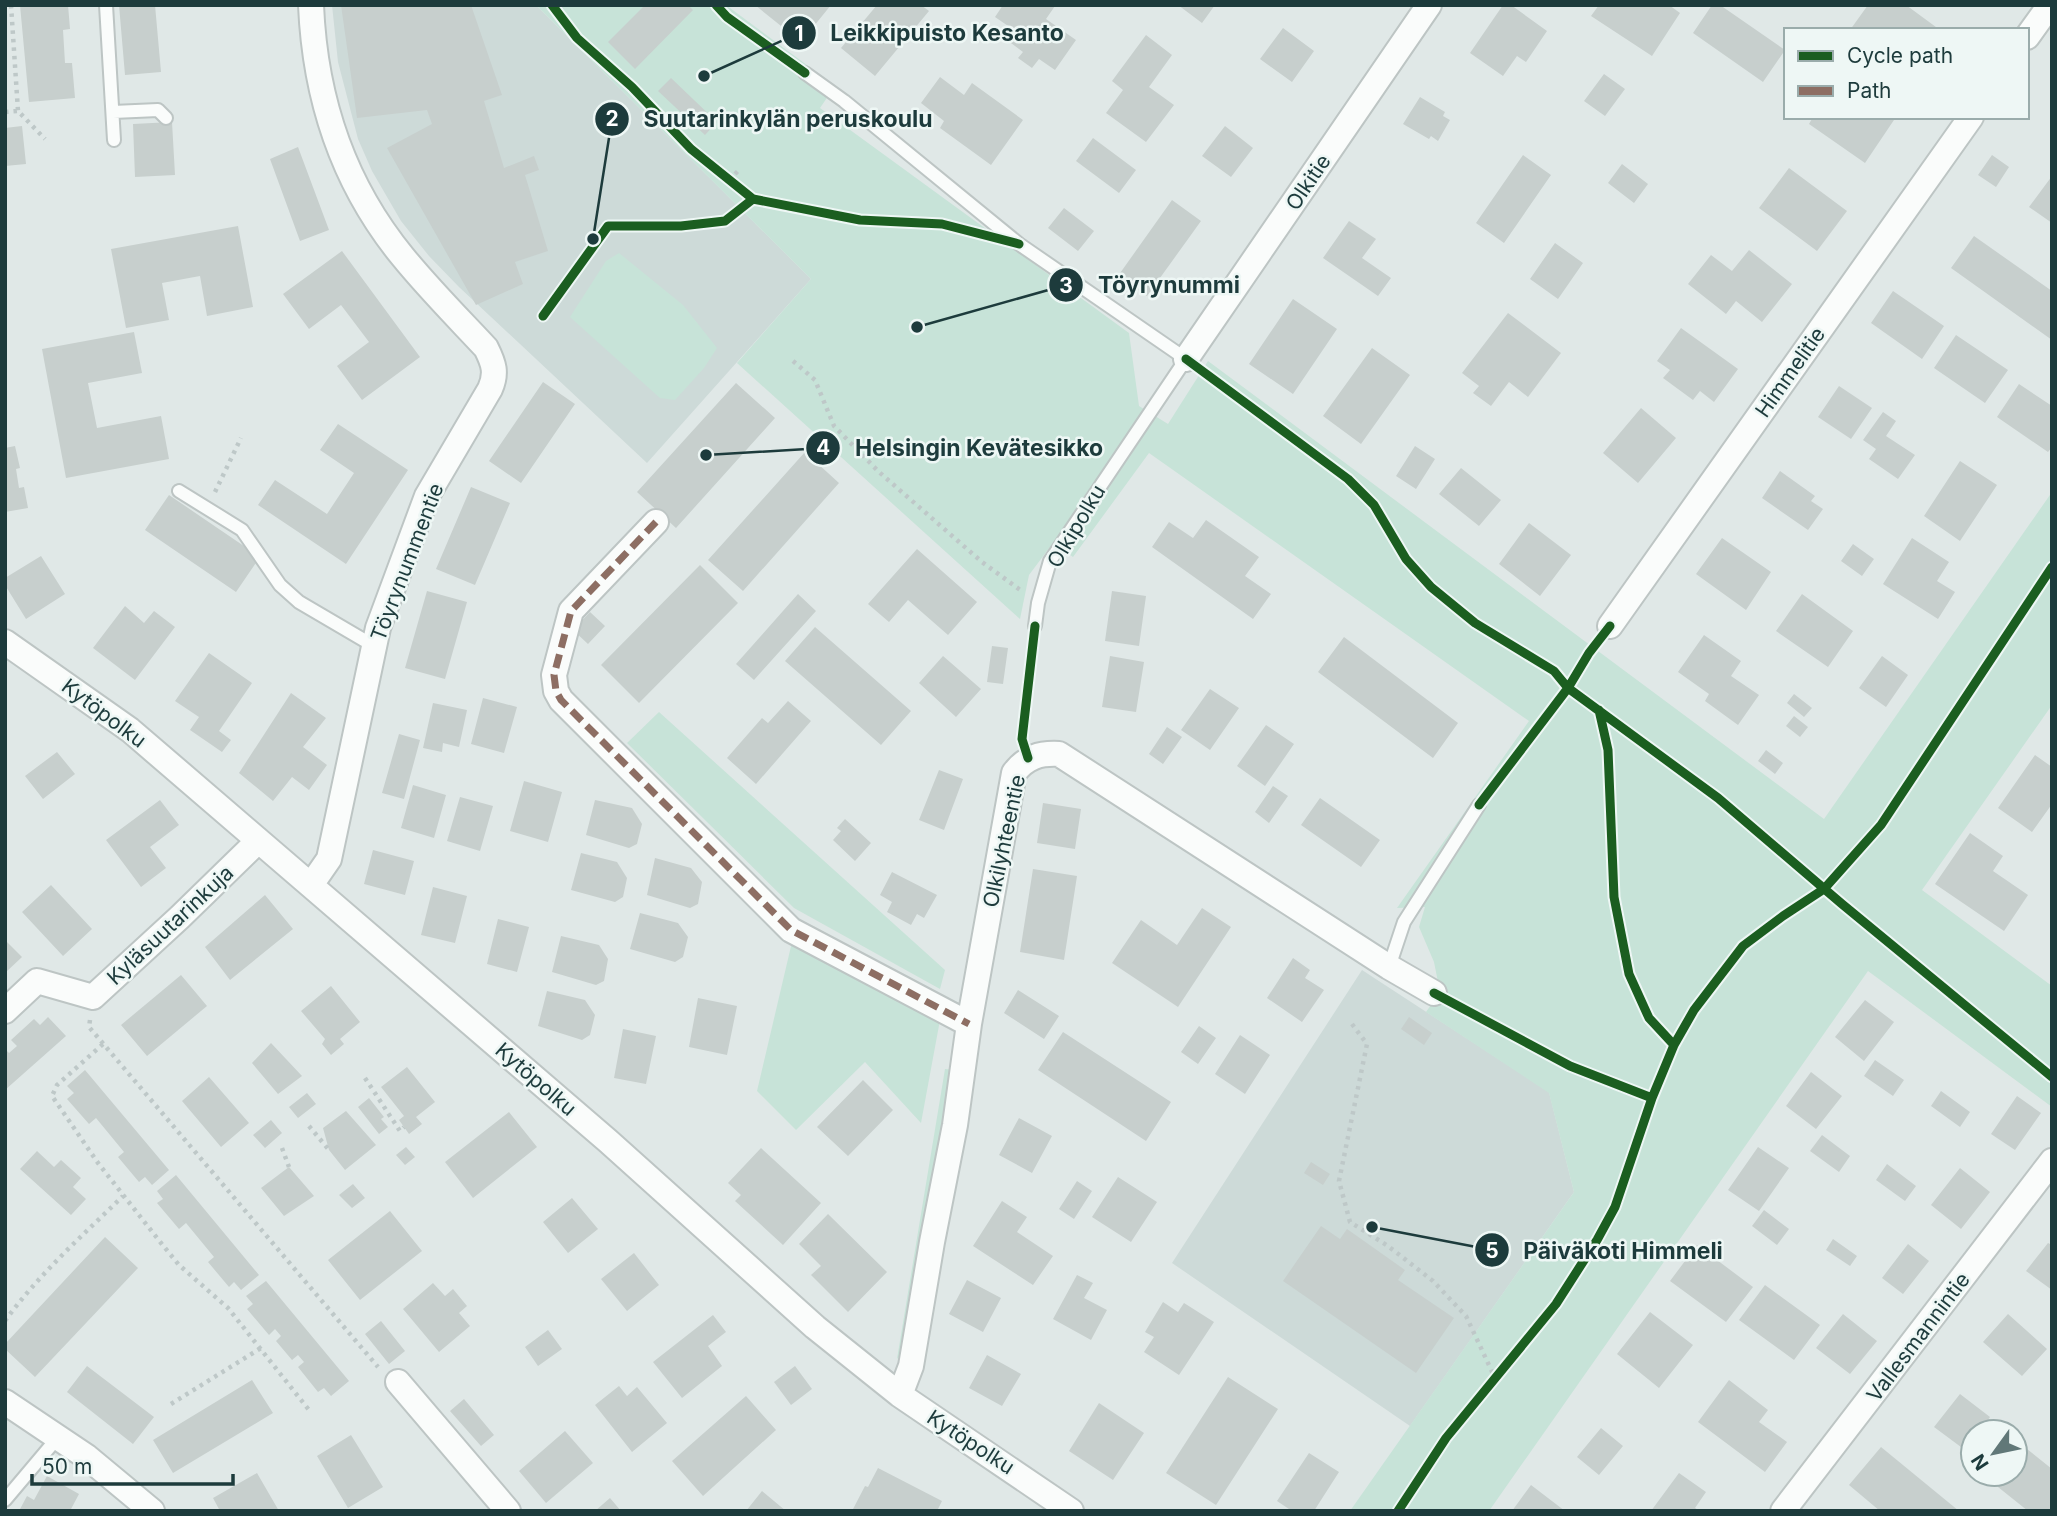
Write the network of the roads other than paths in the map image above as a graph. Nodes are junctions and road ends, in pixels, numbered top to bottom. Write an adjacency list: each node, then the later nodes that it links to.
1 (106, 5): 7 (lane)
2 (311, 5): 17 (street, Töyrynummentie)
3 (1429, 5): 11 (street, Olkitie)
4 (2050, 5): 5 (street)
5 (2029, 34)
6 (805, 73): 11 (lane)
7 (113, 112): 8 (lane); 10 (lane)
8 (166, 118)
9 (1969, 119): 15 (street, Himmelitie)
10 (114, 140)
11 (1186, 359): 14 (lane, Olkipolku)
12 (179, 491): 17 (lane)
13 (656, 522): 24 (street)
14 (1035, 626)
15 (1610, 626)
16 (5, 642): 19 (street, Kytöpolku)
17 (374, 646): 20 (street, Töyrynummentie)
18 (1479, 805): 21 (lane)
19 (258, 841): 20 (street, Kytöpolku); 23 (street, Kyläsuutarinkuja)
20 (311, 885): 27 (street, Kytöpolku)
21 (1389, 967): 22 (street, Olkilyhteentie); 24 (street, Olkilyhteentie)
22 (1434, 993)
23 (5, 1011)
24 (969, 1024): 27 (street, Olkilyhteentie)
25 (2052, 1161): 34 (street, Vallesmannintie)
26 (398, 1382): 33 (street)
27 (900, 1395): 31 (street, Kytöpolku)
28 (5, 1402): 29 (street)
29 (59, 1436): 30 (lane); 32 (street)
30 (5, 1500)
31 (1059, 1507)
32 (152, 1511)
33 (508, 1511)
34 (1783, 1511)

